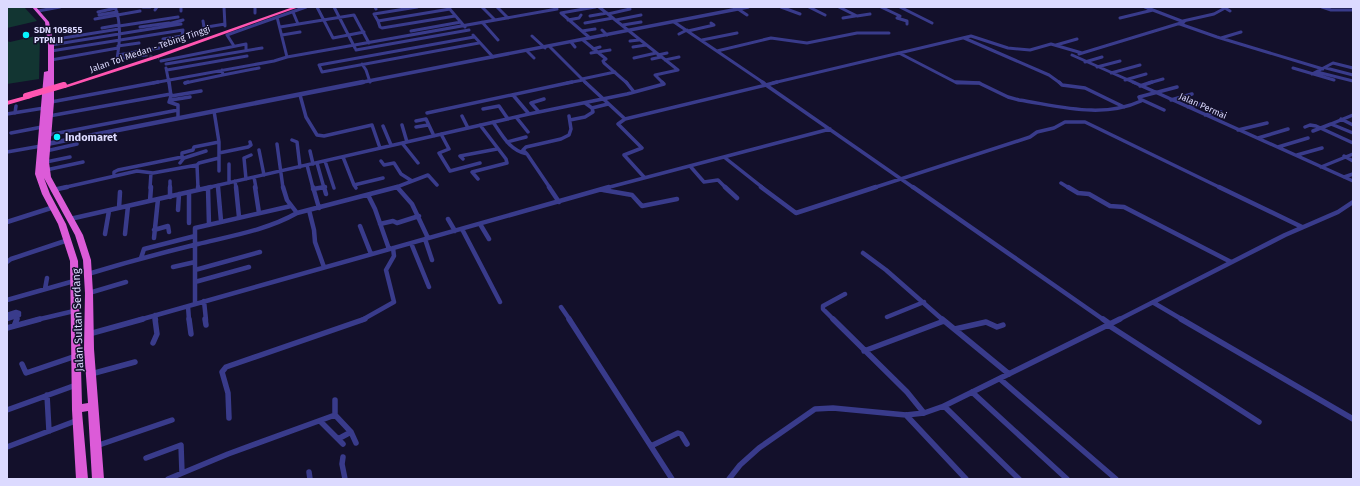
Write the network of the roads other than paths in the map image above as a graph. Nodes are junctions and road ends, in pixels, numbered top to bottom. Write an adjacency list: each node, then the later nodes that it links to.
1 (30, 7): 181 (highway, Jalan Sultan Serdang)
2 (60, 7): 27 (street)
3 (111, 7): 31 (street)
4 (143, 7): 5 (street)
5 (150, 7)
6 (224, 7): 79 (street)
7 (255, 7): 37 (street)
8 (297, 7): 193 (highway, Jalan Tol Medan - Tebing Tinggi)
9 (306, 7): 28 (street)
10 (318, 7): 58 (street)
11 (334, 7): 51 (street)
12 (417, 7): 62 (street)
13 (482, 7): 59 (street)
14 (497, 7): 53 (street)
15 (595, 7): 38 (street)
16 (600, 7): 47 (street)
17 (748, 7): 30 (street)
18 (781, 7): 39 (street)
19 (809, 7): 40 (street)
20 (838, 7): 48 (street)
21 (881, 7): 74 (street)
22 (900, 7): 69 (street)
23 (1145, 7): 32 (street)
24 (1322, 7): 33 (street)
25 (449, 8): 45 (street); 62 (street)
26 (556, 8): 38 (street); 53 (street)
27 (36, 9): 118 (highway, Jalan Sultan Serdang)
28 (292, 9): 50 (street); 73 (street); 193 (highway, Jalan Tol Medan - Tebing Tinggi)
29 (630, 9): 47 (street)
30 (738, 9): 44 (street); 66 (street)
31 (116, 10): 34 (street); 36 (street); 56 (street); 76 (street)
32 (1153, 10): 55 (street); 70 (street)
33 (1352, 10)
34 (140, 11)
35 (1230, 11): 70 (street)
36 (98, 13)
37 (255, 13)
38 (561, 13): 60 (street)
39 (800, 14)
40 (825, 14)
41 (870, 14): 48 (street)
42 (581, 15): 60 (street)
43 (641, 15): 47 (street)
44 (747, 15)
45 (455, 16): 62 (street); 63 (street)
46 (590, 16): 47 (street)
47 (611, 16): 67 (street); 75 (street)
48 (857, 16): 54 (street)
49 (178, 17): 76 (street)
50 (277, 17): 80 (street); 126 (street)
51 (339, 17): 58 (street); 90 (street); 100 (street)
52 (148, 18): 76 (street)
53 (508, 18): 59 (street)
54 (843, 18)
55 (1120, 18)
56 (95, 19)
57 (183, 20): 71 (street)
58 (325, 20): 73 (street); 100 (street)
59 (495, 20): 64 (street)
60 (568, 20): 91 (street)
61 (203, 21): 79 (street)
62 (378, 21)
63 (461, 22): 77 (street); 88 (street)
64 (482, 22): 77 (street); 113 (street)
65 (641, 22): 75 (street)
66 (674, 22): 85 (street); 86 (street)
67 (585, 23)
68 (712, 23): 86 (street)
69 (932, 23)
70 (1181, 23): 109 (street); 147 (street)
71 (168, 24): 72 (street); 78 (street); 95 (street)
72 (181, 24)
73 (298, 24): 80 (street)
74 (907, 24)
75 (622, 25): 85 (street)
76 (119, 26): 81 (street); 95 (street); 97 (street)
77 (464, 26): 83 (street); 120 (street)
78 (140, 27)
79 (206, 27): 87 (street)
80 (280, 27): 99 (street)
81 (102, 28)
82 (595, 29): 91 (street)
83 (469, 30): 104 (street); 136 (street)
84 (602, 30): 101 (street)
85 (628, 30): 101 (street); 110 (street)
86 (687, 30): 96 (street); 116 (street)
87 (205, 31)
88 (411, 31)
89 (300, 32): 99 (street)
90 (364, 32): 100 (street); 120 (street)
91 (582, 32): 108 (street)
92 (1241, 32): 109 (street)
93 (737, 33): 116 (street)
94 (889, 33): 138 (street)
95 (118, 34): 106 (street); 122 (street)
96 (678, 34)
97 (82, 35): 106 (street); 118 (street)
98 (94, 35): 106 (street)
99 (282, 35): 153 (street)
100 (348, 35): 123 (street)
101 (607, 35): 108 (street)
102 (182, 36): 107 (street); 112 (street); 122 (street)
103 (532, 36): 133 (street)
104 (474, 37): 121 (street); 154 (street)
105 (962, 37): 125 (street); 146 (street); 214 (street)
106 (85, 38): 118 (street)
107 (163, 38)
108 (590, 38): 114 (street)
109 (1221, 38): 139 (street)
110 (638, 39): 115 (street); 124 (street)
111 (1077, 39): 125 (street)
112 (176, 40)
113 (498, 40)
114 (583, 40): 119 (street); 134 (street)
115 (630, 40)
116 (702, 40): 138 (street)
117 (138, 41): 122 (street)
118 (51, 42): 140 (highway, Jalan Sultan Serdang)
119 (571, 42): 127 (street); 128 (street)
120 (370, 43): 123 (street)
121 (480, 43): 157 (street); 167 (street)
122 (118, 44): 140 (street); 149 (street); 162 (street)
123 (354, 45): 136 (street); 153 (street)
124 (646, 45): 130 (street); 151 (street)
125 (1056, 45): 147 (street)
126 (234, 46): 135 (street); 160 (street)
127 (575, 46)
128 (550, 47): 133 (street); 184 (street)
129 (600, 47): 134 (street)
130 (633, 47)
131 (159, 48): 149 (street)
132 (262, 48): 135 (street)
133 (545, 48): 141 (street)
134 (593, 49): 143 (street)
135 (242, 50): 166 (street)
136 (356, 50): 154 (street)
137 (610, 50): 143 (street)
138 (717, 50): 192 (street)
139 (1260, 50): 148 (street); 172 (street)
140 (51, 51): 162 (highway, Jalan Sultan Serdang)
141 (527, 51): 157 (street); 158 (street)
142 (192, 52): 160 (street)
143 (597, 52): 144 (street); 176 (street)
144 (591, 53)
145 (667, 53): 151 (street)
146 (899, 53): 192 (street); 214 (street)
147 (1082, 53): 165 (street, Jalan Permai)
148 (1254, 53)
149 (118, 55): 150 (street)
150 (145, 55)
151 (658, 55): 159 (street); 161 (street); 164 (street)
152 (247, 56): 174 (street)
153 (287, 57): 175 (street)
154 (360, 57): 167 (street); 167 (street)
155 (679, 57): 164 (street)
156 (1102, 57): 165 (street)
157 (492, 58): 190 (street)
158 (534, 58)
159 (634, 58)
160 (160, 59): 166 (street)
161 (652, 59)
162 (51, 60): 181 (highway, Jalan Sultan Serdang)
163 (1120, 61): 169 (street)
164 (665, 62): 197 (street)
165 (1085, 62): 169 (street, Jalan Permai)
166 (166, 64): 174 (street)
167 (362, 65): 190 (street)
168 (1140, 65): 178 (street)
169 (1097, 67): 178 (street, Jalan Permai)
170 (259, 68): 182 (street)
171 (1293, 68): 180 (street)
172 (1324, 68): 173 (street); 177 (street); 183 (street)
173 (1353, 68)
174 (167, 70): 185 (street)
175 (222, 70): 182 (street); 185 (street)
176 (615, 72): 184 (street); 197 (street)
177 (1317, 72): 180 (street); 189 (street)
178 (1111, 73): 186 (street, Jalan Permai)
179 (1146, 74): 186 (street)
180 (1312, 74): 188 (street)
181 (49, 75): 209 (highway, Jalan Sultan Serdang); 215 (highway, Jalan Sultan Serdang)
182 (223, 75): 191 (street)
183 (1353, 75)
184 (583, 79): 201 (street); 205 (street)
185 (168, 80): 202 (street); 209 (street)
186 (1125, 80): 194 (street, Jalan Permai)
187 (1163, 80): 194 (street)
188 (1334, 80)
189 (1353, 81)
190 (370, 82): 200 (street)
191 (185, 83)
192 (766, 84): 235 (street); 251 (street)
193 (64, 86): 208 (highway, Jalan Tol Medan - Tebing Tinggi, bridge)
194 (1140, 86): 198 (street, Jalan Permai)
195 (1177, 87): 198 (street)
196 (201, 91): 202 (street)
197 (634, 92): 205 (street)
198 (1155, 93): 206 (street); 207 (street, Jalan Permai)
199 (1192, 94): 207 (street)
200 (300, 95): 221 (street); 275 (street)
201 (513, 95): 226 (street); 230 (street)
202 (171, 97): 203 (street); 219 (street); 229 (street)
203 (190, 97)
204 (544, 99): 222 (street)
205 (602, 99): 210 (street); 211 (street)
206 (1140, 99): 214 (street); 220 (street)
207 (1170, 100): 217 (street, Jalan Permai)
208 (7, 102)
209 (51, 102): 229 (highway, Jalan Sultan Serdang)
210 (585, 102): 216 (street); 222 (street)
211 (608, 104): 216 (street); 235 (street)
212 (1201, 104): 217 (street)
213 (16, 106): 224 (street)
214 (1124, 106)
215 (44, 108): 224 (street); 246 (highway, Jalan Sultan Serdang)
216 (592, 108): 283 (street)
217 (1188, 108): 227 (street, Jalan Permai)
218 (483, 109): 234 (street)
219 (178, 110): 233 (street); 270 (street)
220 (1164, 110)
221 (214, 111): 233 (street); 264 (street)
222 (539, 112): 226 (street)
223 (1221, 112): 227 (street)
224 (15, 113): 225 (street)
225 (7, 114)
226 (529, 114): 232 (street)
227 (1205, 115): 253 (street, Jalan Permai)
228 (1353, 115): 236 (street)
229 (49, 116): 270 (highway, Jalan Sultan Serdang)
230 (426, 116): 237 (street); 242 (street)
231 (462, 116): 249 (street)
232 (516, 117): 234 (street); 255 (street)
233 (178, 118): 270 (street)
234 (508, 119): 238 (street)
235 (625, 119): 317 (street)
236 (1341, 120): 240 (street); 244 (street)
237 (416, 121)
238 (493, 122): 243 (street); 267 (street)
239 (1267, 123): 253 (street)
240 (1331, 124): 250 (street); 258 (street)
241 (402, 125): 266 (street)
242 (428, 125): 247 (street); 259 (street)
243 (480, 125): 249 (street); 277 (street)
244 (1353, 125)
245 (383, 126): 273 (street)
246 (42, 127): 256 (street); 270 (highway, Jalan Sultan Serdang)
247 (416, 127)
248 (1305, 127): 250 (street)
249 (468, 128): 257 (street)
250 (1321, 128): 254 (street); 269 (street)
251 (830, 129): 288 (street); 320 (street)
252 (1288, 129): 261 (street)
253 (1238, 130): 261 (street, Jalan Permai)
254 (1313, 131)
255 (528, 132)
256 (11, 133)
257 (441, 134): 259 (street); 305 (street)
258 (1353, 134)
259 (434, 136): 266 (street)
260 (526, 137): 267 (street)
261 (1258, 138): 274 (street, Jalan Permai)
262 (1308, 138): 274 (street)
263 (292, 140): 308 (street)
264 (219, 142): 282 (street); 290 (street)
265 (250, 142): 282 (street)
266 (407, 142): 268 (street)
267 (507, 142): 283 (street)
268 (402, 143): 273 (street); 298 (street)
269 (1353, 143)
270 (46, 144): 271 (street); 281 (street); 303 (highway, Jalan Sultan Serdang); 353 (highway, Jalan Sultan Serdang)
271 (77, 144)
272 (277, 144): 310 (street)
273 (391, 146): 275 (street)
274 (1278, 147): 285 (street, Jalan Permai)
275 (380, 148): 287 (street)
276 (1322, 148): 285 (street)
277 (497, 149): 292 (street); 311 (street)
278 (259, 150): 315 (street)
279 (206, 151): 290 (street)
280 (310, 151): 301 (street)
281 (7, 152)
282 (219, 153): 291 (street)
283 (527, 154): 349 (street)
284 (251, 155): 321 (street)
285 (1297, 155): 307 (street, Jalan Permai)
286 (1349, 155): 295 (street); 307 (street)
287 (345, 156): 293 (street); 319 (street)
288 (724, 157): 306 (street); 320 (street)
289 (70, 158): 303 (street)
290 (183, 158): 297 (street); 314 (street)
291 (219, 158): 304 (street); 309 (street)
292 (462, 160)
293 (325, 161): 301 (street); 334 (street)
294 (382, 161): 326 (street)
295 (1353, 161)
296 (82, 162): 303 (street)
297 (180, 163)
298 (418, 163)
299 (480, 163): 305 (street)
300 (229, 164): 327 (street)
301 (315, 164): 302 (street); 331 (street)
302 (307, 165): 308 (street); 335 (street)
303 (46, 166): 336 (highway, Jalan Sultan Serdang)
304 (197, 166): 312 (street); 337 (street)
305 (468, 166): 311 (street)
306 (690, 166): 317 (street); 345 (street)
307 (1321, 166): 318 (street, Jalan Permai)
308 (300, 167): 310 (street)
309 (219, 171)
310 (281, 171): 315 (street); 352 (street)
311 (472, 172): 322 (street)
312 (151, 173): 314 (street); 348 (street)
313 (1353, 174): 318 (street)
314 (114, 175): 336 (street)
315 (264, 175): 316 (street)
316 (254, 177): 321 (street); 359 (street)
317 (644, 177): 338 (street)
318 (1344, 177): 325 (street, Jalan Permai)
319 (383, 178)
320 (900, 178): 372 (street); 423 (street)
321 (246, 179): 324 (street)
322 (478, 179)
323 (170, 181): 344 (street)
324 (235, 181): 327 (street); 362 (street)
325 (1353, 181)
326 (411, 182): 330 (street); 332 (street)
327 (229, 183): 329 (street)
328 (1061, 183): 394 (street)
329 (218, 185): 333 (street); 366 (street)
330 (437, 185)
331 (325, 187): 335 (street); 342 (street)
332 (397, 187): 343 (street); 361 (street)
333 (208, 188): 337 (street); 370 (street)
334 (334, 188)
335 (313, 189): 355 (street)
336 (53, 190): 363 (highway, Jalan Sultan Serdang)
337 (198, 190): 340 (street)
338 (601, 190): 346 (street); 349 (street)
339 (120, 192): 354 (street)
340 (189, 192): 341 (street); 367 (street)
341 (179, 194): 344 (street); 356 (street)
342 (326, 194)
343 (368, 195): 355 (street); 368 (street)
344 (170, 197): 347 (street)
345 (737, 198)
346 (677, 199)
347 (158, 200): 348 (street); 374 (street)
348 (150, 201): 351 (street)
349 (559, 202): 369 (street)
350 (1353, 202): 372 (street)
351 (128, 206): 354 (street); 378 (street)
352 (291, 206): 359 (street); 360 (street)
353 (54, 207): 365 (street); 383 (highway, Jalan Sultan Serdang)
354 (119, 208): 358 (street)
355 (319, 208): 357 (street)
356 (178, 210)
357 (309, 210): 360 (street); 396 (street)
358 (109, 211): 363 (street); 377 (street)
359 (259, 213): 362 (street)
360 (297, 213): 385 (street)
361 (419, 216): 368 (street); 381 (street)
362 (240, 217): 366 (street)
363 (70, 219): 399 (highway, Jalan Sultan Serdang)
364 (448, 219): 375 (street)
365 (7, 222)
366 (222, 222): 370 (street)
367 (189, 223)
368 (380, 224): 386 (street)
369 (480, 224): 373 (street); 382 (street)
370 (209, 225): 379 (street)
371 (360, 226): 388 (street)
372 (1302, 227): 394 (street)
373 (462, 228): 375 (street); 410 (street)
374 (154, 230): 376 (street); 380 (street)
375 (455, 231): 381 (street)
376 (169, 232)
377 (105, 234)
378 (125, 234)
379 (195, 236): 385 (street); 390 (street)
380 (154, 238)
381 (426, 239): 384 (street); 391 (street)
382 (489, 239)
383 (68, 240): 392 (street); 401 (highway, Jalan Sultan Serdang)
384 (411, 243): 386 (street); 404 (street)
385 (194, 245): 390 (street); 393 (street)
386 (391, 249): 388 (street); 450 (street)
387 (260, 252): 398 (street)
388 (371, 254): 396 (street)
389 (863, 254): 411 (street)
390 (141, 258): 399 (street)
391 (432, 260)
392 (7, 262)
393 (195, 262): 397 (street); 398 (street)
394 (1231, 262): 412 (street)
395 (249, 267): 403 (street)
396 (324, 267): 409 (street)
397 (173, 268)
398 (195, 270): 403 (street)
399 (88, 274): 406 (highway, Jalan Sultan Serdang)
400 (47, 278): 405 (street)
401 (74, 281): 405 (street); 416 (highway, Jalan Sultan Serdang)
402 (126, 282): 406 (street)
403 (195, 282): 413 (street)
404 (429, 286)
405 (45, 289): 408 (street)
406 (89, 294): 429 (highway, Jalan Sultan Serdang)
407 (845, 294): 432 (street)
408 (7, 300)
409 (204, 301): 413 (street); 424 (street)
410 (500, 302)
411 (924, 302): 420 (street); 422 (street)
412 (1154, 303): 423 (street); 451 (street)
413 (196, 304): 414 (street)
414 (188, 306): 419 (street); 430 (street)
415 (561, 307): 460 (street)
416 (74, 311): 426 (street); 433 (highway, Jalan Sultan Serdang)
417 (7, 315): 418 (street)
418 (19, 315): 421 (street); 426 (street)
419 (155, 315): 429 (street); 431 (street)
420 (887, 317)
421 (7, 319)
422 (944, 321): 428 (street); 432 (street)
423 (1109, 324): 437 (street); 454 (street)
424 (206, 325)
425 (1003, 325): 428 (street)
426 (14, 326): 427 (street)
427 (7, 328)
428 (955, 329): 437 (street)
429 (89, 334): 436 (highway, Jalan Sultan Serdang)
430 (191, 334)
431 (153, 343)
432 (864, 351): 446 (street)
433 (76, 356): 435 (street); 439 (highway, Jalan Sultan Serdang)
434 (135, 362): 436 (street)
435 (22, 364)
436 (91, 374): 443 (highway, Jalan Sultan Serdang)
437 (1009, 374): 438 (street)
438 (1000, 378): 440 (street); 474 (street)
439 (76, 385): 441 (street); 447 (highway, Jalan Sultan Serdang)
440 (972, 392): 444 (street); 473 (street)
441 (47, 395): 445 (street); 455 (street)
442 (335, 400): 448 (street)
443 (93, 405): 447 (highway); 459 (highway, Jalan Sultan Serdang)
444 (944, 406): 446 (street); 472 (street)
445 (7, 410)
446 (924, 413): 449 (street)
447 (78, 415): 455 (street); 465 (highway, Jalan Sultan Serdang)
448 (336, 415): 453 (street); 456 (street)
449 (906, 415): 470 (street); 471 (street)
450 (229, 418)
451 (1353, 419)
452 (172, 420): 459 (street)
453 (321, 422): 456 (street); 464 (street)
454 (1259, 422)
455 (49, 431): 461 (street)
456 (351, 432): 457 (street)
457 (356, 443)
458 (688, 444): 460 (street)
459 (96, 446): 466 (highway, Jalan Sultan Serdang)
460 (651, 446): 469 (street)
461 (7, 447)
462 (343, 457): 468 (street)
463 (146, 458): 464 (street)
464 (182, 473): 467 (street)
465 (82, 479)
466 (98, 479)
467 (168, 479)
468 (345, 479)
469 (672, 479)
470 (729, 479)
471 (966, 479)
472 (1019, 479)
473 (1067, 479)
474 (1116, 479)

